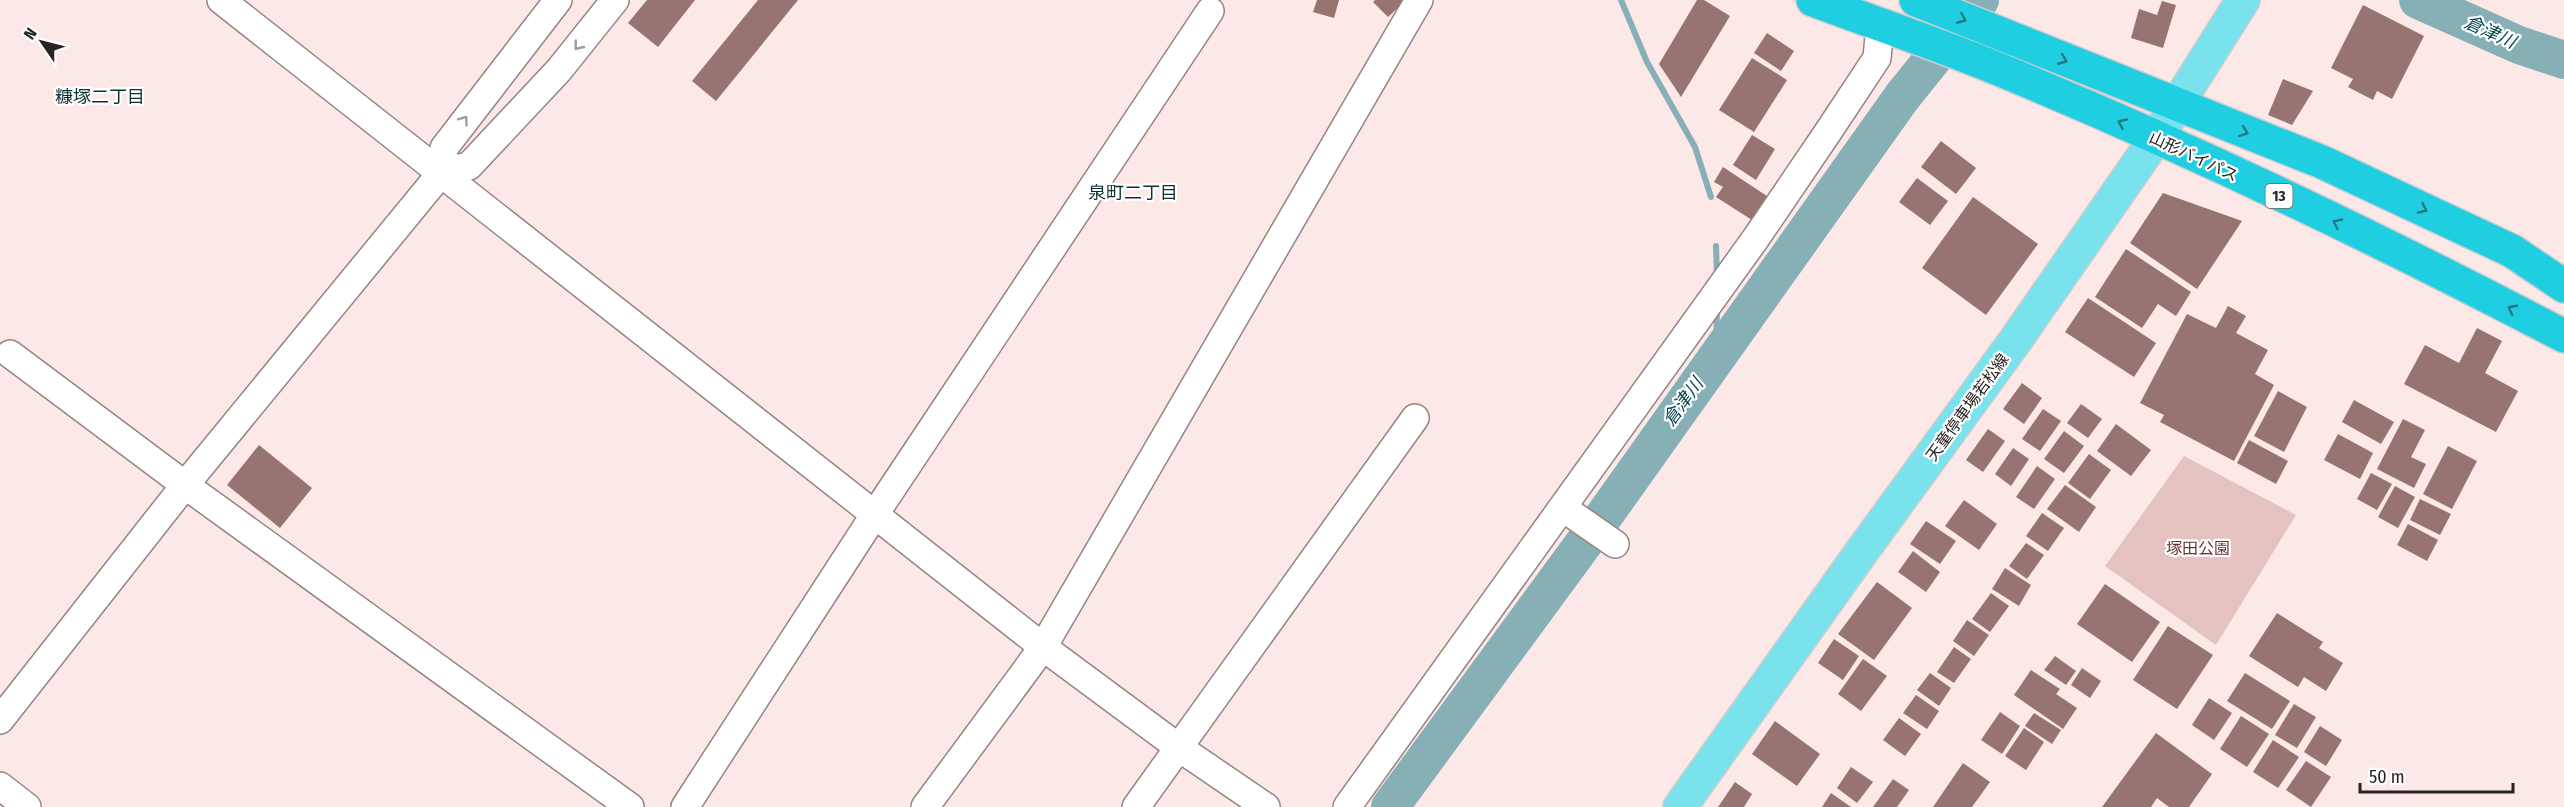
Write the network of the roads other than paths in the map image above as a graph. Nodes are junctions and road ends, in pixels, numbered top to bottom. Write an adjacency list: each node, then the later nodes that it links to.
1 (221, 0): 12 (street)
2 (558, 0): 12 (street, one-way to 2)
3 (615, 0): 12 (street, one-way to 12)
4 (1419, 0): 21 (street)
5 (1813, 0): 9 (highway, 山形バイパス / 13)
6 (1916, 0): 10 (highway, one-way to 10)
7 (2243, 0): 10 (main road, 天童停車場若松線)
8 (1210, 11): 19 (street)
9 (1893, 29): 11 (highway, 山形バイパス / 13, one-way to 9); 18 (street)
10 (2175, 105): 11 (main road, 天童停車場若松線); 13 (highway, one-way to 13)
11 (2156, 138): 14 (highway, 山形バイパス / 13, one-way to 11); 32 (main road, 天童停車場若松線)
12 (442, 172): 17 (street); 19 (street)
13 (2564, 286)
14 (2564, 336)
15 (3, 356): 17 (street)
16 (1415, 418): 23 (street)
17 (185, 485): 22 (street); 26 (street)
18 (1569, 511): 20 (street); 31 (street)
19 (875, 514): 21 (street); 27 (street)
20 (1611, 541)
21 (1043, 648): 23 (street); 28 (street)
22 (0, 720)
23 (1178, 747): 29 (street); 30 (street)
24 (0, 786): 25 (street)
25 (27, 807)
26 (630, 807)
27 (685, 807)
28 (926, 807)
29 (1136, 807)
30 (1266, 807)
31 (1347, 807)
32 (1680, 807)

